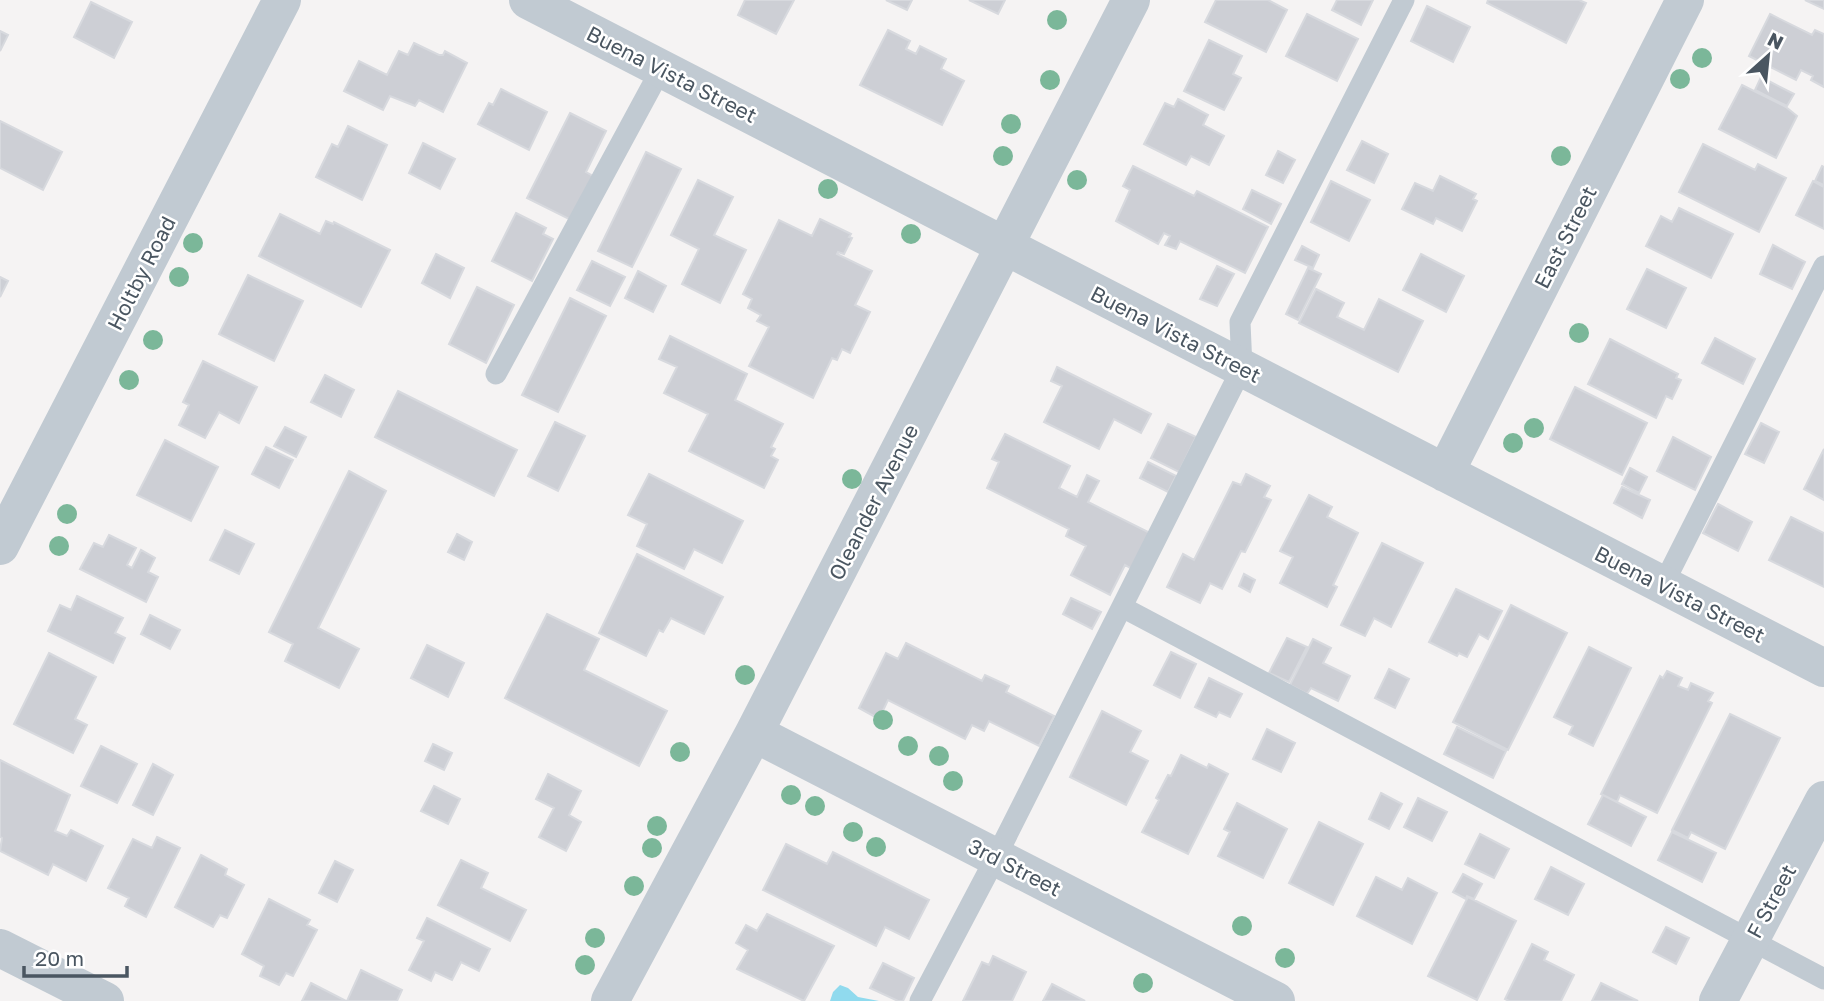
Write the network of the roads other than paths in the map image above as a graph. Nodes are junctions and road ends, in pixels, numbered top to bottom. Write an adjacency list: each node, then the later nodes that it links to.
1 (282, 0): 12 (street, Holtby Road)
2 (528, 0): 6 (street, Buena Vista Street)
3 (1131, 0): 7 (street, Oleander Avenue)
4 (1404, 0): 9 (lane)
5 (1685, 0): 11 (street, East Street)
6 (661, 68): 7 (street, Buena Vista Street); 10 (lane)
7 (1004, 246): 9 (street, Buena Vista Street); 16 (street, Oleander Avenue)
8 (1824, 267): 13 (lane)
9 (1242, 368): 11 (street, Buena Vista Street); 14 (lane)
10 (496, 374)
11 (1446, 473): 13 (street, Buena Vista Street)
12 (0, 546)
13 (1663, 585): 15 (street, Buena Vista Street)
14 (1122, 607): 18 (lane); 19 (lane)
15 (1824, 668)
16 (754, 733): 18 (street, 3rd Street); 23 (street, Oleander Avenue)
17 (1824, 800): 19 (street, F Street)
18 (996, 857): 24 (lane); 25 (street, 3rd Street)
19 (1750, 941): 21 (lane); 26 (street, F Street)
20 (0, 948): 22 (street)
21 (1824, 979)
22 (105, 1001)
23 (610, 1001)
24 (920, 1001)
25 (1276, 1001)
26 (1718, 1001)

